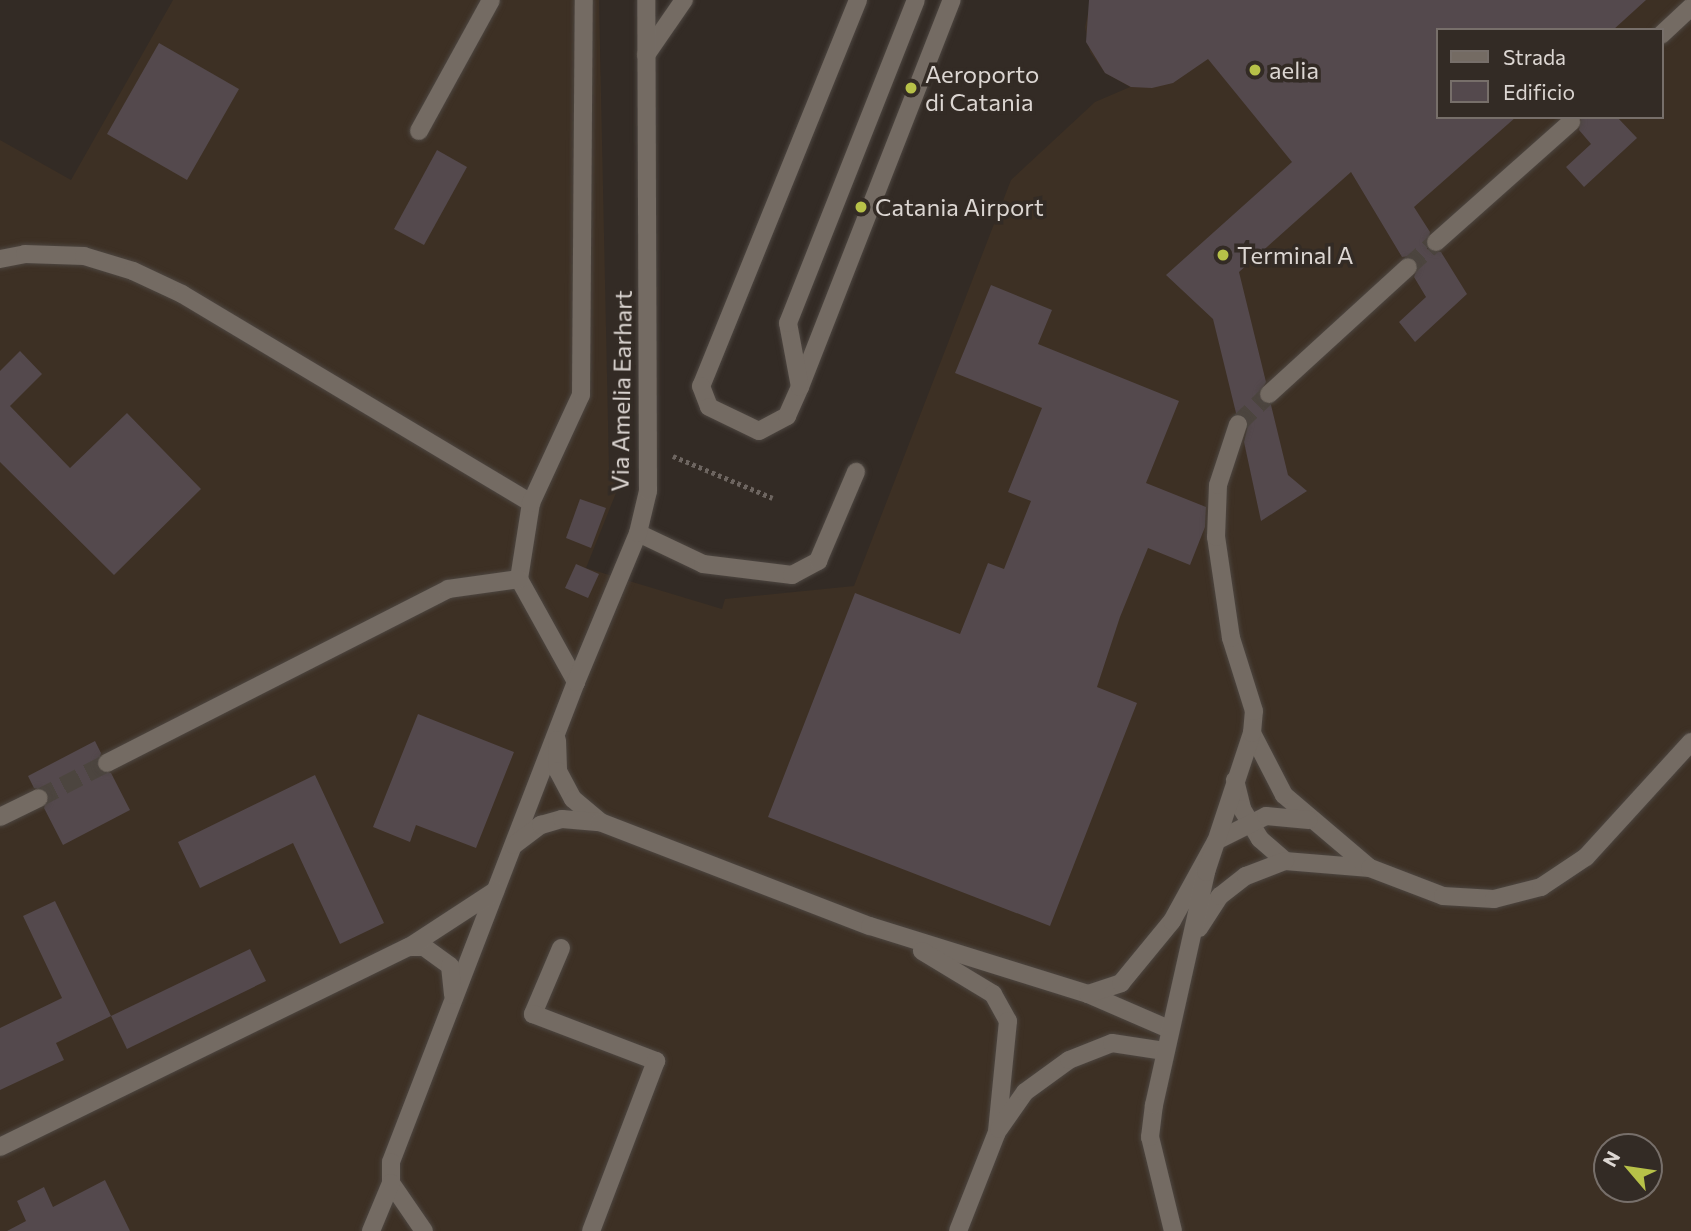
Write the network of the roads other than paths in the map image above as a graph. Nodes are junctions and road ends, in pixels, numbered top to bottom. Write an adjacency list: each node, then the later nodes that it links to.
1 (491, 0): 12 (street)
2 (584, 0): 20 (street)
3 (646, 0): 10 (street, Via Amelia Earhart)
4 (684, 0): 10 (street)
5 (858, 0): 16 (street)
6 (916, 0): 16 (street)
7 (952, 0): 16 (street)
8 (1691, 7): 9 (street)
9 (1663, 33)
10 (646, 55): 21 (street, Via Amelia Earhart)
11 (1571, 122): 13 (street)
12 (419, 131)
13 (1436, 242)
14 (0, 259): 20 (street)
15 (1408, 267): 17 (street)
16 (800, 387)
17 (1269, 394)
18 (1238, 424): 25 (street)
19 (856, 472): 21 (street)
20 (531, 503): 22 (street)
21 (638, 533): 23 (street, Via Amelia Earhart)
22 (519, 579): 23 (street); 27 (street)
23 (576, 682): 24 (street, Via Amelia Earhart)
24 (559, 726): 32 (street); 35 (street, Via Amelia Earhart)
25 (1252, 733): 28 (street); 31 (street)
26 (1691, 743): 37 (street)
27 (107, 763)
28 (1235, 780): 33 (street); 34 (street)
29 (39, 798): 30 (street)
30 (0, 817)
31 (1312, 821): 33 (street); 37 (street)
32 (600, 822): 35 (street); 39 (street)
33 (1251, 824): 34 (street); 36 (street)
34 (1216, 841): 42 (street); 43 (street)
35 (510, 851): 38 (street, Via Amelia Earhart)
36 (1285, 861): 37 (street); 42 (street)
37 (1370, 868)
38 (495, 891): 40 (street); 44 (street, Via Amelia Earhart)
39 (870, 926): 43 (street); 47 (street)
40 (409, 947): 44 (street); 48 (street)
41 (561, 948): 53 (street)
42 (1186, 957): 45 (street)
43 (1088, 994): 45 (street)
44 (452, 1003): 49 (street, Via Amelia Earhart)
45 (1169, 1029): 46 (street)
46 (1164, 1051): 47 (street); 55 (street)
47 (997, 1132): 54 (street)
48 (0, 1147)
49 (391, 1183): 50 (street); 51 (street, Via Amelia Earhart)
50 (422, 1227): 52 (street)
51 (371, 1231)
52 (441, 1231)
53 (590, 1231)
54 (958, 1231)
55 (1173, 1231)

